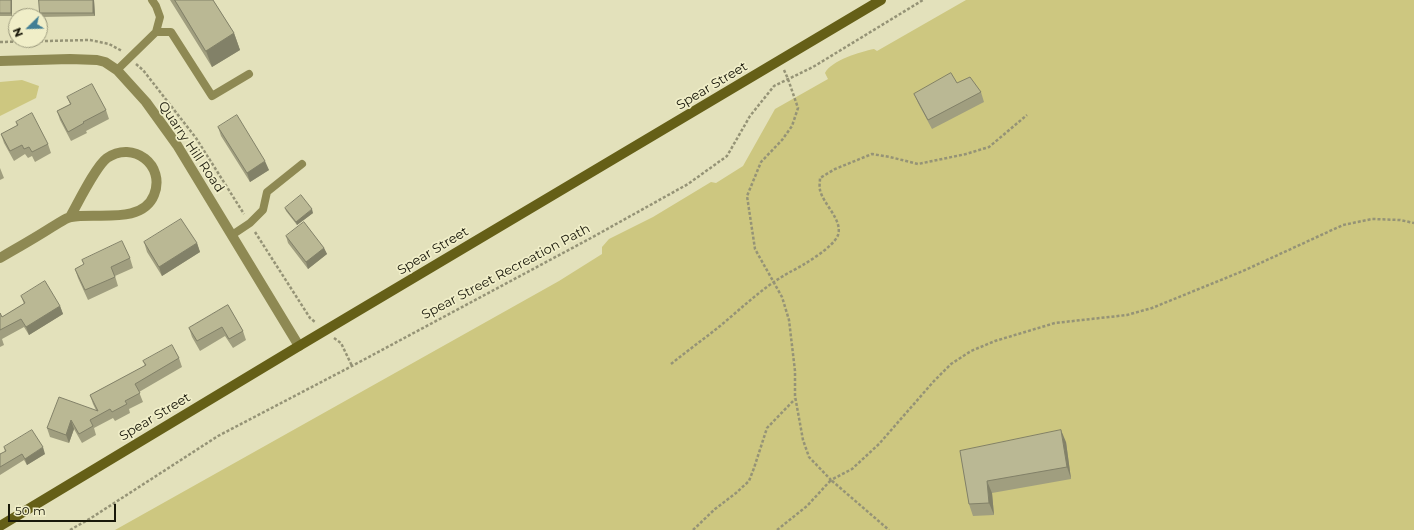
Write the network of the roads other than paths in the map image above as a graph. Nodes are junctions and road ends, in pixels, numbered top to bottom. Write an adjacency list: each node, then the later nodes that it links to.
1 (152, 0): 3 (lane)
2 (875, 2): 11 (main road, Spear Street)
3 (156, 32): 5 (lane); 6 (lane)
4 (0, 61): 5 (street, Quarry Hill Road)
5 (117, 70): 9 (street, Quarry Hill Road)
6 (249, 74)
7 (302, 164): 9 (lane)
8 (70, 217): 8 (street); 10 (street)
9 (232, 235): 11 (street, Quarry Hill Road)
10 (0, 258)
11 (300, 346): 12 (main road, Spear Street)
12 (0, 526)

